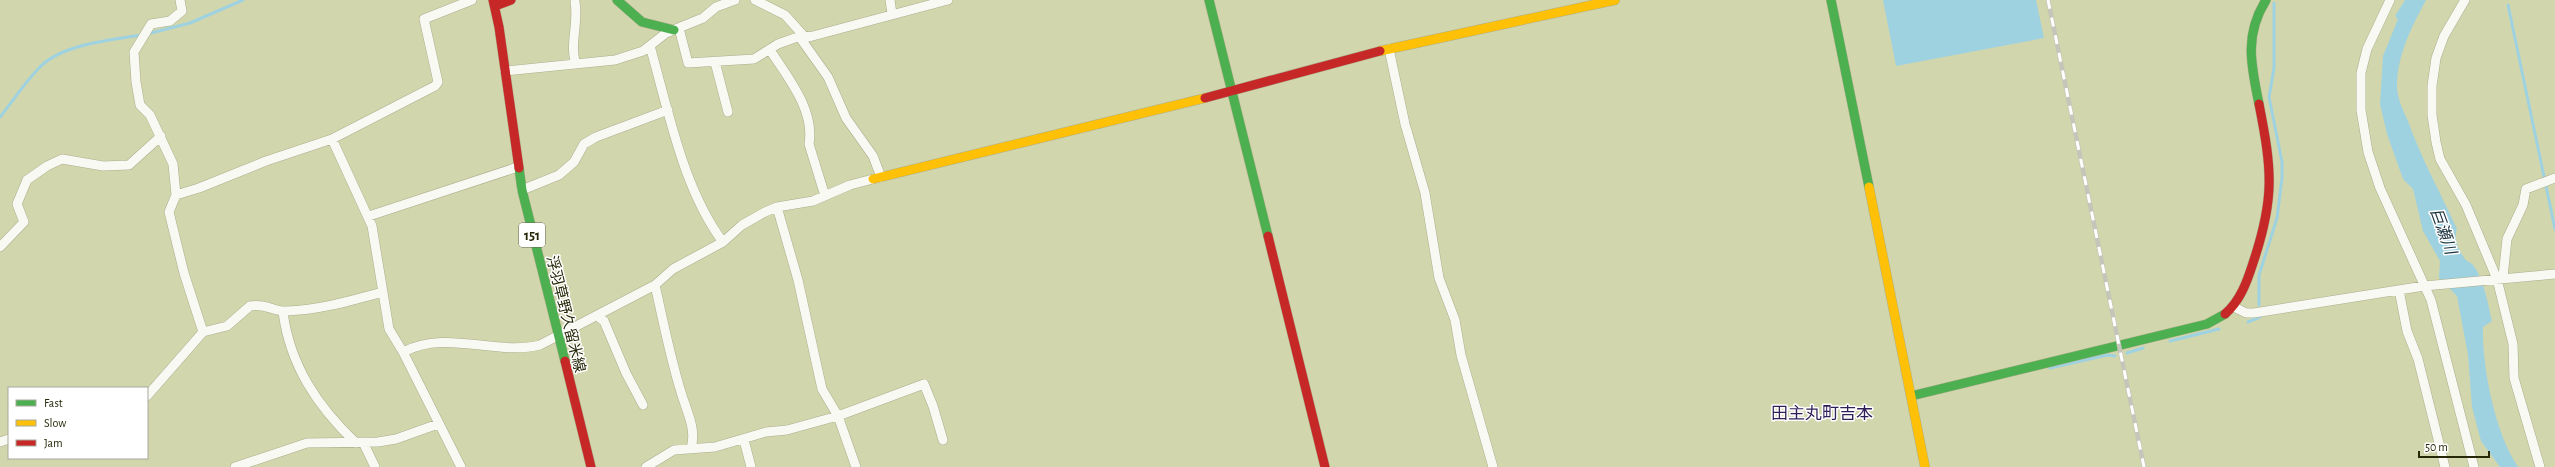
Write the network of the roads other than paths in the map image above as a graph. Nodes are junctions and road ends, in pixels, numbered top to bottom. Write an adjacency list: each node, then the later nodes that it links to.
1 (180, 0): 29 (street)
2 (472, 0): 30 (street)
3 (511, 0): 16 (street)
4 (617, 0): 18 (street)
5 (735, 0): 18 (street)
6 (755, 0): 19 (street)
7 (890, 0): 17 (street)
8 (948, 0): 17 (street)
9 (1209, 0): 26 (street)
10 (1615, 0): 22 (street)
11 (1831, 0): 54 (street)
12 (2266, 0): 47 (street)
13 (2390, 0): 44 (street)
14 (2465, 0): 42 (street)
15 (575, 2): 24 (street)
16 (494, 3): 25 (street, 浮羽草野久留米線 / 151)
17 (892, 14): 19 (street)
18 (677, 29): 20 (street); 23 (street)
19 (803, 35): 21 (street); 32 (street)
20 (650, 46): 24 (street); 27 (street)
21 (770, 50): 23 (street); 36 (street)
22 (1389, 50): 26 (street); 72 (street)
23 (715, 62): 28 (street)
24 (576, 64): 25 (street)
25 (505, 71): 31 (street, 浮羽草野久留米線 / 151)
26 (1232, 91): 32 (street); 71 (street)
27 (668, 110): 34 (street); 39 (street)
28 (728, 112)
29 (161, 136): 35 (street); 40 (street)
30 (332, 139): 35 (street); 38 (street)
31 (518, 167): 34 (street, 浮羽草野久留米線 / 151); 38 (street)
32 (877, 178): 36 (street)
33 (2548, 181): 42 (street)
34 (522, 190): 51 (street, 浮羽草野久留米線 / 151)
35 (176, 195): 50 (street)
36 (825, 196): 37 (street)
37 (777, 207): 39 (street); 56 (street)
38 (369, 216): 46 (street)
39 (723, 242): 43 (street)
40 (0, 246)
41 (2555, 274): 42 (street)
42 (2496, 279): 44 (street); 76 (street)
43 (655, 285): 49 (street); 61 (street)
44 (2425, 286): 45 (street); 75 (street)
45 (2399, 290): 47 (street); 74 (street)
46 (383, 292): 48 (street); 52 (street)
47 (2234, 307): 54 (street)
48 (283, 312): 50 (street); 60 (street)
49 (597, 316): 51 (street); 55 (street)
50 (203, 332): 53 (street)
51 (557, 335): 52 (street); 67 (street, 浮羽草野久留米線 / 151)
52 (403, 352): 57 (street)
53 (148, 395)
54 (1911, 396): 73 (street)
55 (643, 405)
56 (838, 416): 58 (street); 59 (street); 70 (street)
57 (438, 424): 60 (street); 66 (street)
58 (744, 440): 61 (street); 69 (street)
59 (943, 440)
60 (360, 442): 62 (street); 65 (street)
61 (691, 448): 68 (street)
62 (260, 458): 63 (street); 64 (street)
63 (235, 467)
64 (264, 467)
65 (375, 467)
66 (461, 467)
67 (591, 467)
68 (646, 467)
69 (752, 467)
70 (856, 467)
71 (1325, 467)
72 (1492, 467)
73 (1925, 467)
74 (2445, 467)
75 (2474, 467)
76 (2540, 467)

